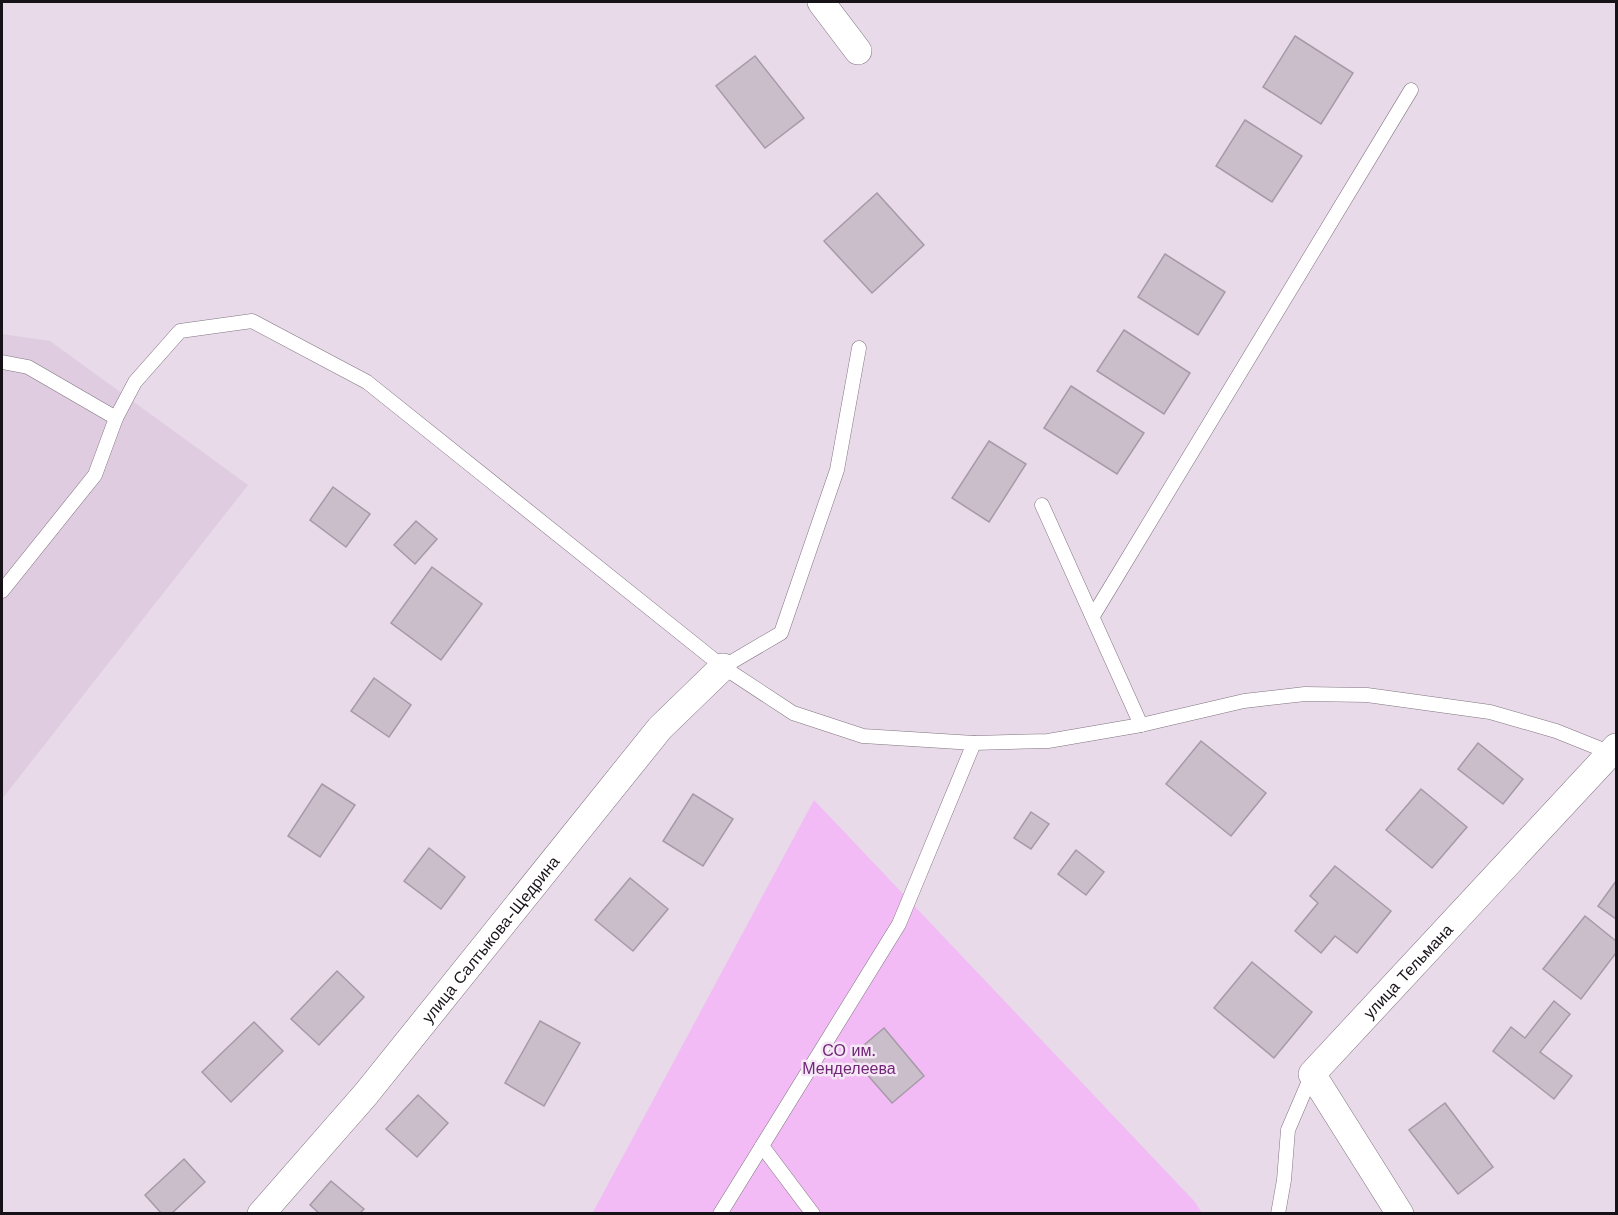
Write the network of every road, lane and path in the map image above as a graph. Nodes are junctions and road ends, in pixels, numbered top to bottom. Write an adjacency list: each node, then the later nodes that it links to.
1 (821, 2): 2 (street)
2 (858, 51)
3 (1411, 90): 9 (lane)
4 (859, 348): 10 (lane)
5 (2, 362): 6 (lane)
6 (116, 418): 8 (lane); 10 (lane)
7 (1042, 505): 9 (lane)
8 (2, 591)
9 (1093, 616): 11 (lane)
10 (723, 667): 12 (lane); 16 (street, улица Салтыкова-Щедрина)
11 (1141, 725): 12 (lane); 13 (lane)
12 (974, 743): 15 (lane)
13 (1615, 753): 14 (street, улица Тельмана)
14 (1312, 1074): 19 (lane); 20 (street)
15 (762, 1146): 17 (lane); 18 (lane)
16 (261, 1214)
17 (720, 1214)
18 (813, 1214)
19 (1278, 1214)
20 (1400, 1214)

